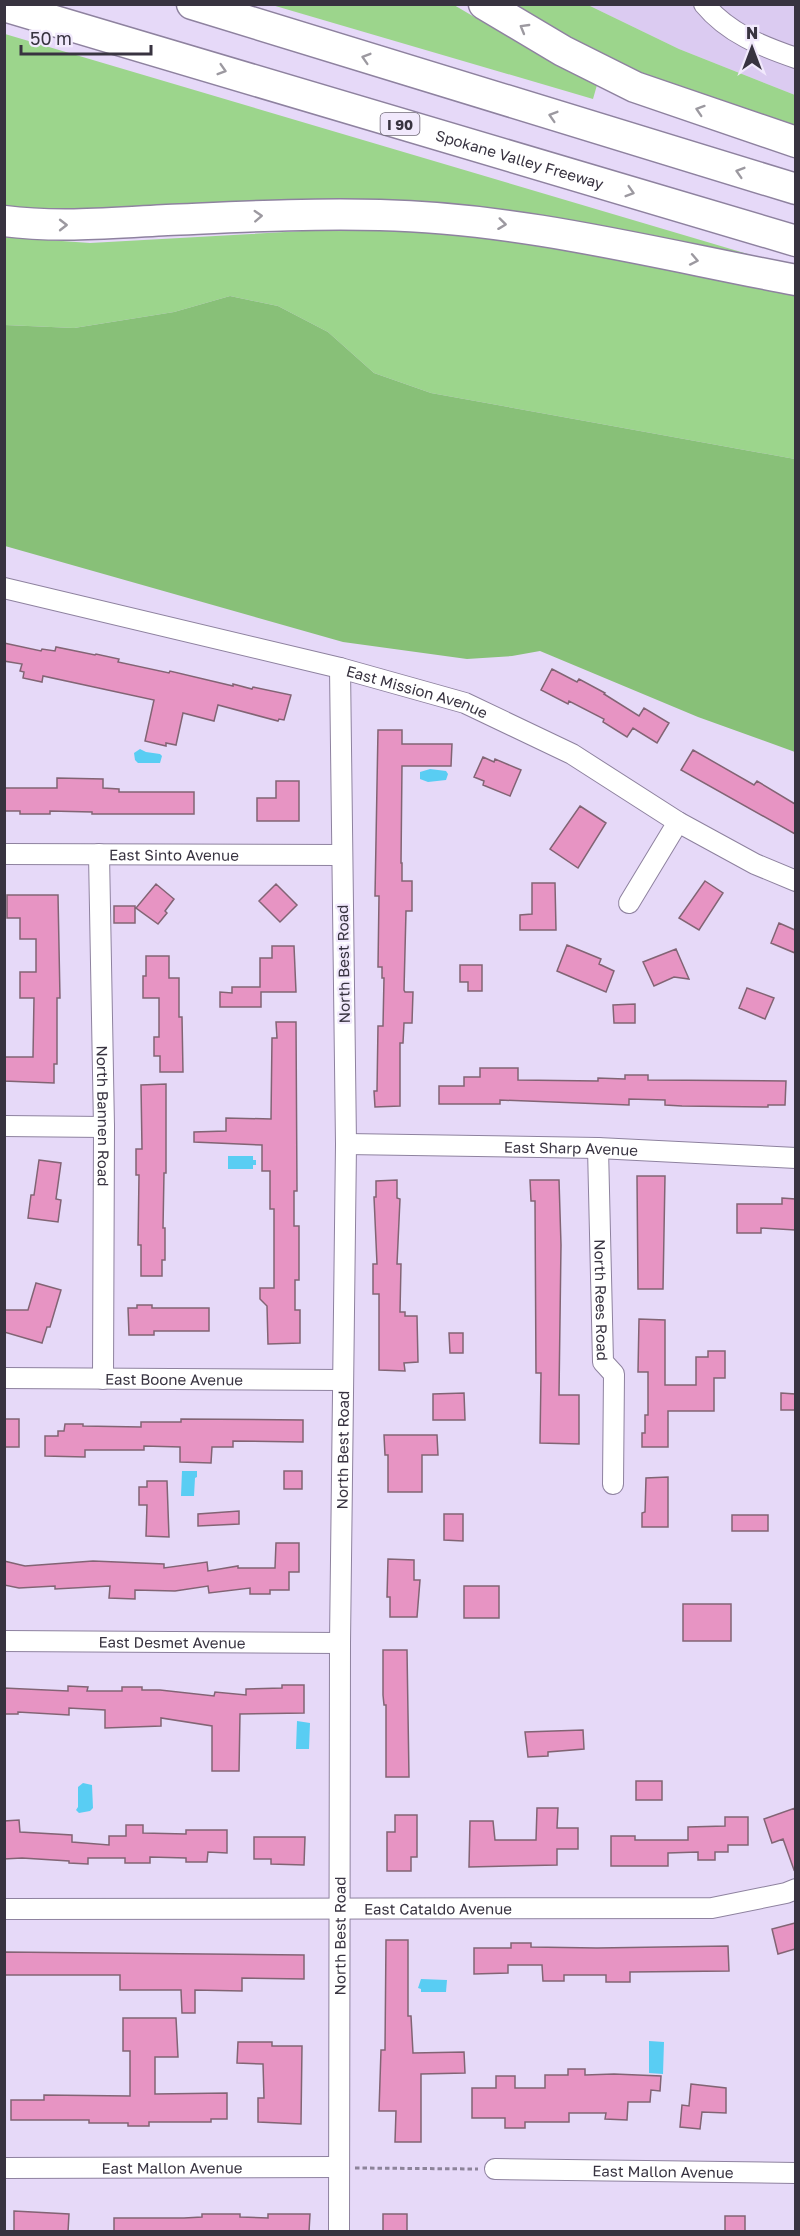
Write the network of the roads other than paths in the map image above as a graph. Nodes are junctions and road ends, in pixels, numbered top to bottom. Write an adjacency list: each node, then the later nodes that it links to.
1 (192, 4): 7 (highway, one-way to 1)
2 (483, 4): 6 (highway, one-way to 2)
3 (704, 4): 5 (street)
4 (4, 6): 9 (highway, Spokane Valley Freeway / I 90, one-way to 9)
5 (795, 58)
6 (795, 142)
7 (795, 189)
8 (4, 221): 10 (highway, one-way to 10)
9 (795, 241)
10 (795, 280)
11 (4, 588): 12 (street, East Mission Avenue)
12 (340, 668): 13 (street, East Mission Avenue); 16 (street, North Best Road)
13 (678, 822): 17 (street, East Mission Avenue); 18 (street)
14 (4, 854): 15 (street, East Sinto Avenue)
15 (99, 854): 16 (street, East Sinto Avenue); 20 (street, North Bannen Road)
16 (342, 855): 21 (street, North Best Road)
17 (795, 881)
18 (629, 903)
19 (4, 1126): 20 (street)
20 (104, 1127): 25 (street, North Bannen Road)
21 (346, 1144): 22 (street, East Sharp Avenue); 26 (street, North Best Road)
22 (598, 1148): 23 (street, East Sharp Avenue); 27 (street, North Rees Road)
23 (795, 1158)
24 (4, 1378): 25 (street, East Boone Avenue)
25 (104, 1379): 26 (street, East Boone Avenue)
26 (342, 1380): 29 (street, North Best Road)
27 (613, 1484)
28 (4, 1641): 29 (street, East Desmet Avenue)
29 (340, 1643): 31 (street, North Best Road)
30 (795, 1889): 31 (street, East Cataldo Avenue)
31 (341, 1908): 32 (street, East Cataldo Avenue); 33 (street, North Best Road)
32 (4, 1909)
33 (338, 2167): 34 (street, East Mallon Avenue); 37 (street, North Best Road)
34 (4, 2168)
35 (495, 2169): 36 (street, East Mallon Avenue)
36 (795, 2173)
37 (339, 2232)

